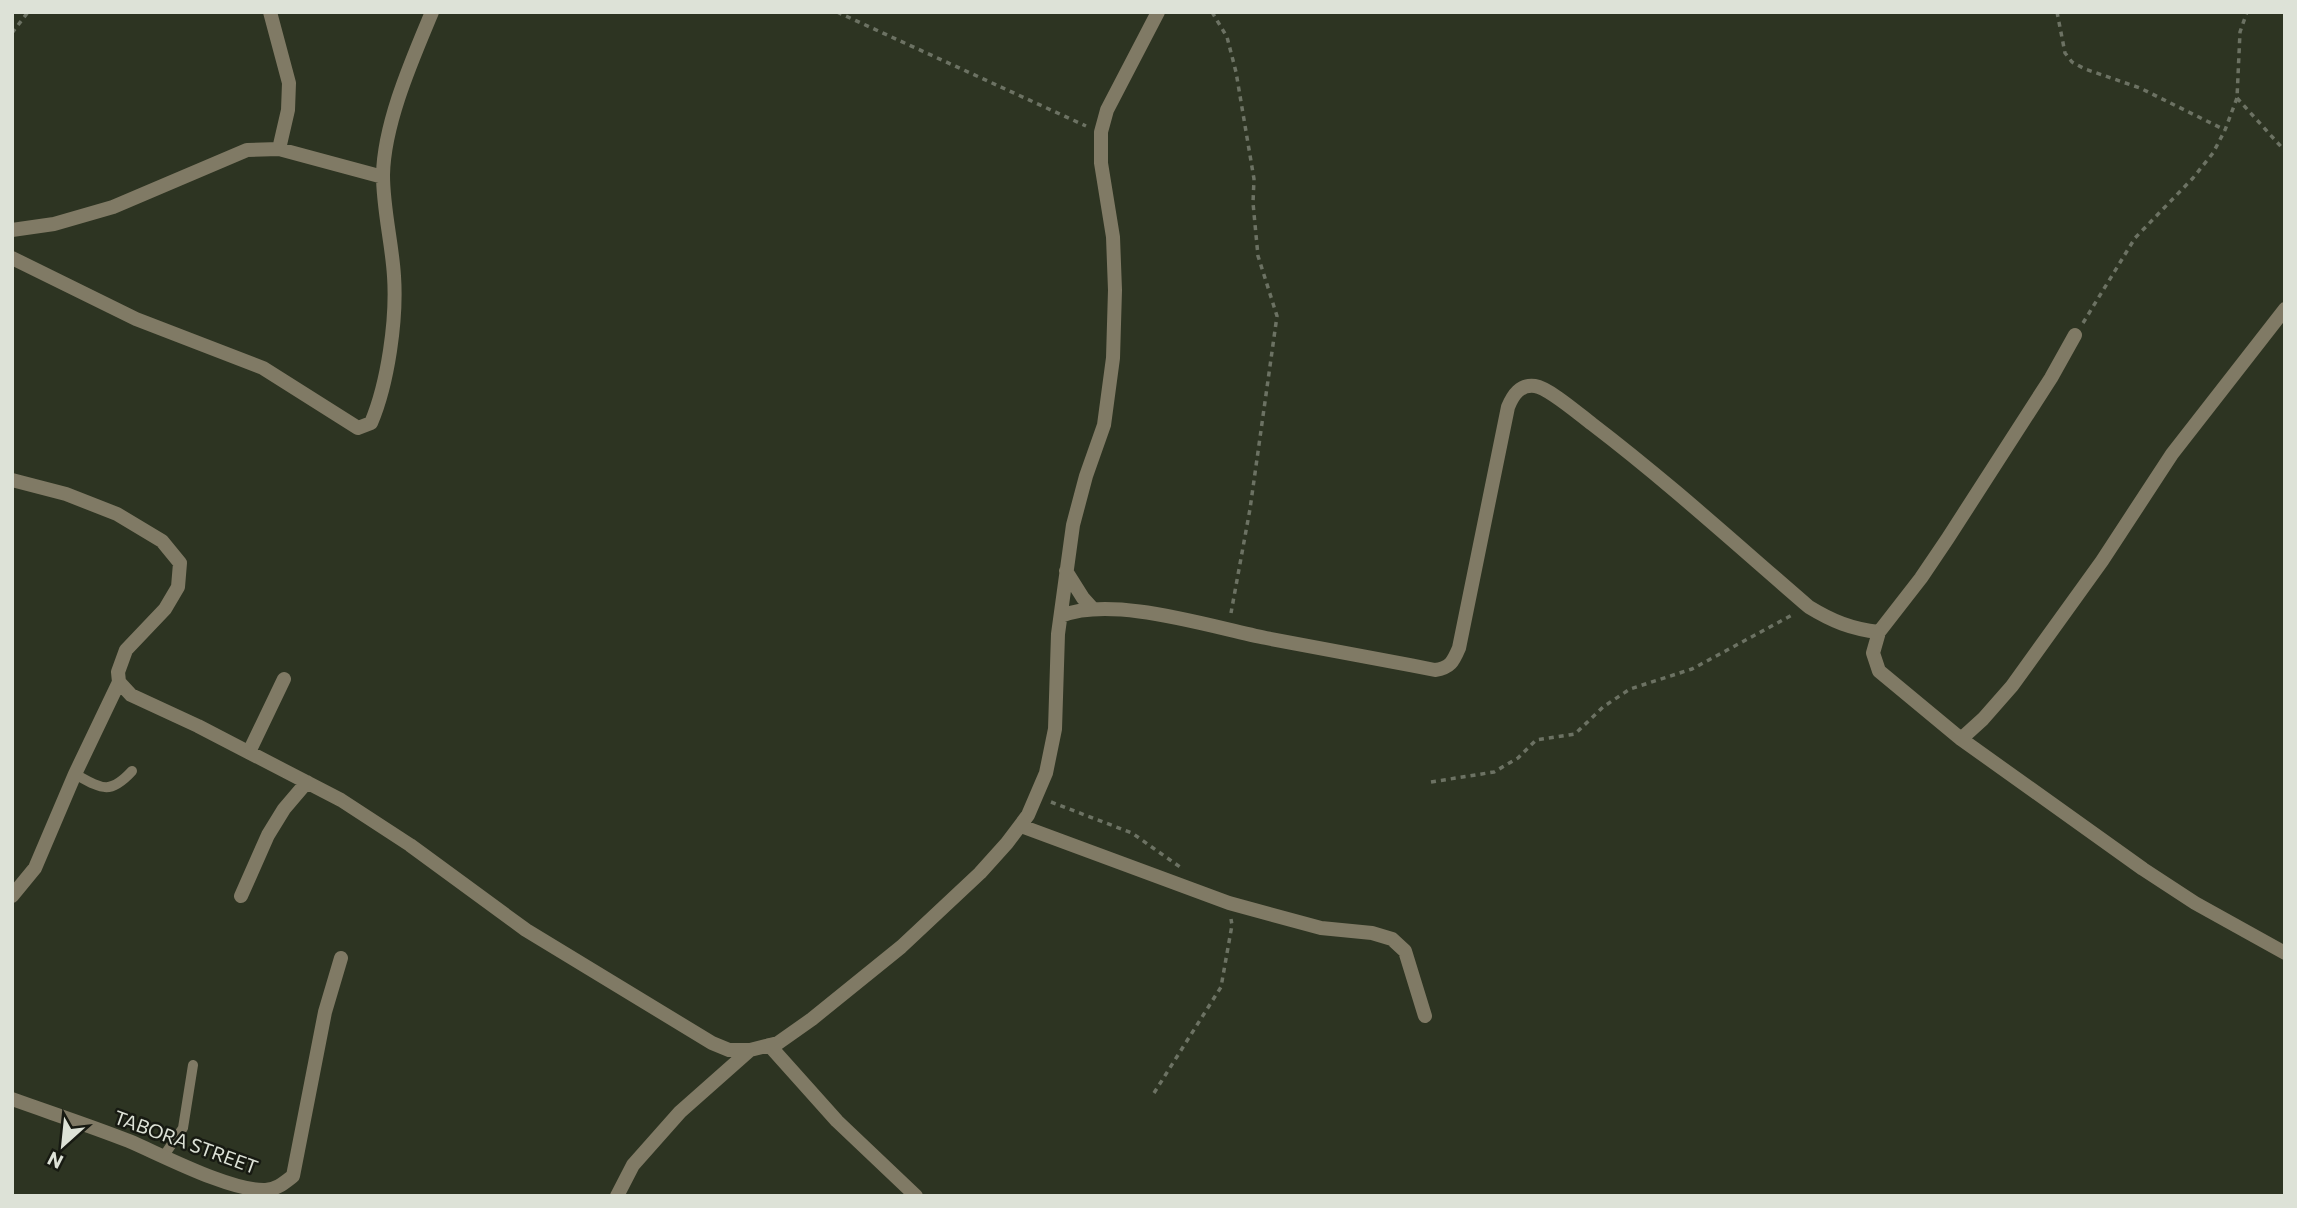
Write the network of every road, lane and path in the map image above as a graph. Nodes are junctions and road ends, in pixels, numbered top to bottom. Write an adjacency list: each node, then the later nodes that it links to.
1 (28, 12): 9 (path)
2 (270, 12): 13 (street)
3 (432, 12): 15 (street)
4 (837, 12): 12 (path)
5 (1158, 12): 12 (street)
6 (1212, 12): 25 (path)
7 (2057, 12): 11 (path)
8 (2246, 12): 10 (path)
9 (12, 33)
10 (2237, 98): 11 (path); 14 (path)
11 (2225, 130): 19 (path)
12 (1101, 132): 21 (street)
13 (279, 149): 15 (street); 16 (street)
14 (2285, 150)
15 (383, 177): 17 (street)
16 (12, 230)
17 (12, 258)
18 (2285, 309): 29 (street)
19 (2075, 335): 26 (street)
20 (12, 480): 28 (street)
21 (1066, 572): 23 (street); 24 (street)
22 (1809, 607): 25 (street); 26 (street); 34 (path)
23 (1092, 608): 24 (street); 25 (street)
24 (1061, 616): 35 (street)
25 (1228, 629)
26 (1879, 632): 29 (street)
27 (285, 679): 30 (street)
28 (119, 682): 30 (street); 32 (street)
29 (1961, 739): 41 (street)
30 (249, 752): 33 (street)
31 (132, 771): 32 (lane)
32 (75, 774): 38 (street)
33 (307, 782): 39 (street); 45 (street)
34 (1431, 782)
35 (1036, 796): 36 (street); 37 (path)
36 (1021, 825): 40 (street); 44 (street)
37 (1184, 869)
38 (12, 895)
39 (241, 896)
40 (1229, 903): 43 (street); 47 (path)
41 (2285, 953)
42 (341, 958): 50 (street, TABORA STREET)
43 (1425, 1016)
44 (769, 1045): 45 (street); 52 (street)
45 (750, 1050): 51 (street)
46 (193, 1065): 49 (lane)
47 (1154, 1093)
48 (12, 1099): 49 (street, TABORA STREET)
49 (163, 1157): 50 (street, TABORA STREET)
50 (247, 1192)
51 (617, 1196)
52 (916, 1196)

